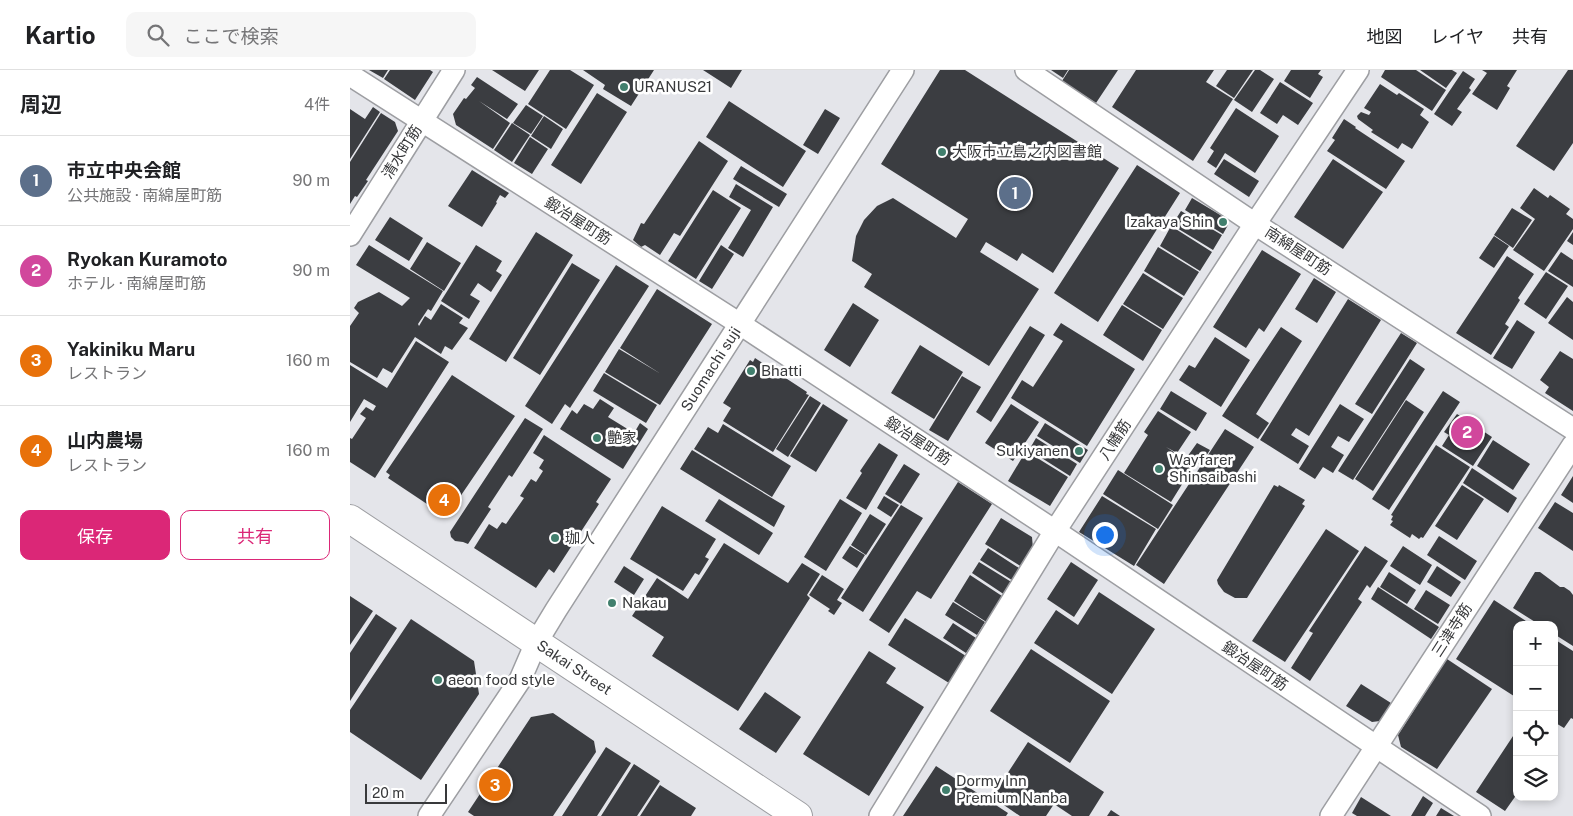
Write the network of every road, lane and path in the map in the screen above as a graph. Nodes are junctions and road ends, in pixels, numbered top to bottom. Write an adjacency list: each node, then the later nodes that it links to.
1 (454, 70): 6 (street, 清水町筋)
2 (903, 70): 9 (street, Suomachi suji)
3 (1026, 70): 7 (street, 南綿屋町筋)
4 (1358, 70): 7 (street, 八幡筋)
5 (350, 75): 6 (street, 鍛冶屋町筋)
6 (421, 122): 8 (street, 清水町筋); 9 (street, 鍛冶屋町筋)
7 (1255, 224): 10 (street, 南綿屋町筋); 13 (street, 八幡筋)
8 (350, 235)
9 (740, 324): 13 (street, 鍛冶屋町筋); 14 (street, Suomachi suji)
10 (1573, 429)
11 (1573, 445): 15 (street, 三津寺筋)
12 (350, 519): 14 (main road, Sakai Street)
13 (1056, 531): 15 (street, 鍛冶屋町筋); 18 (street, 八幡筋)
14 (536, 643): 16 (street, Suomachi suji); 17 (main road, Sakai Street)
15 (1376, 747): 19 (street, 三津寺筋); 20 (street, 鍛冶屋町筋)
16 (429, 816)
17 (798, 816)
18 (880, 816)
19 (1331, 816)
20 (1480, 816)

